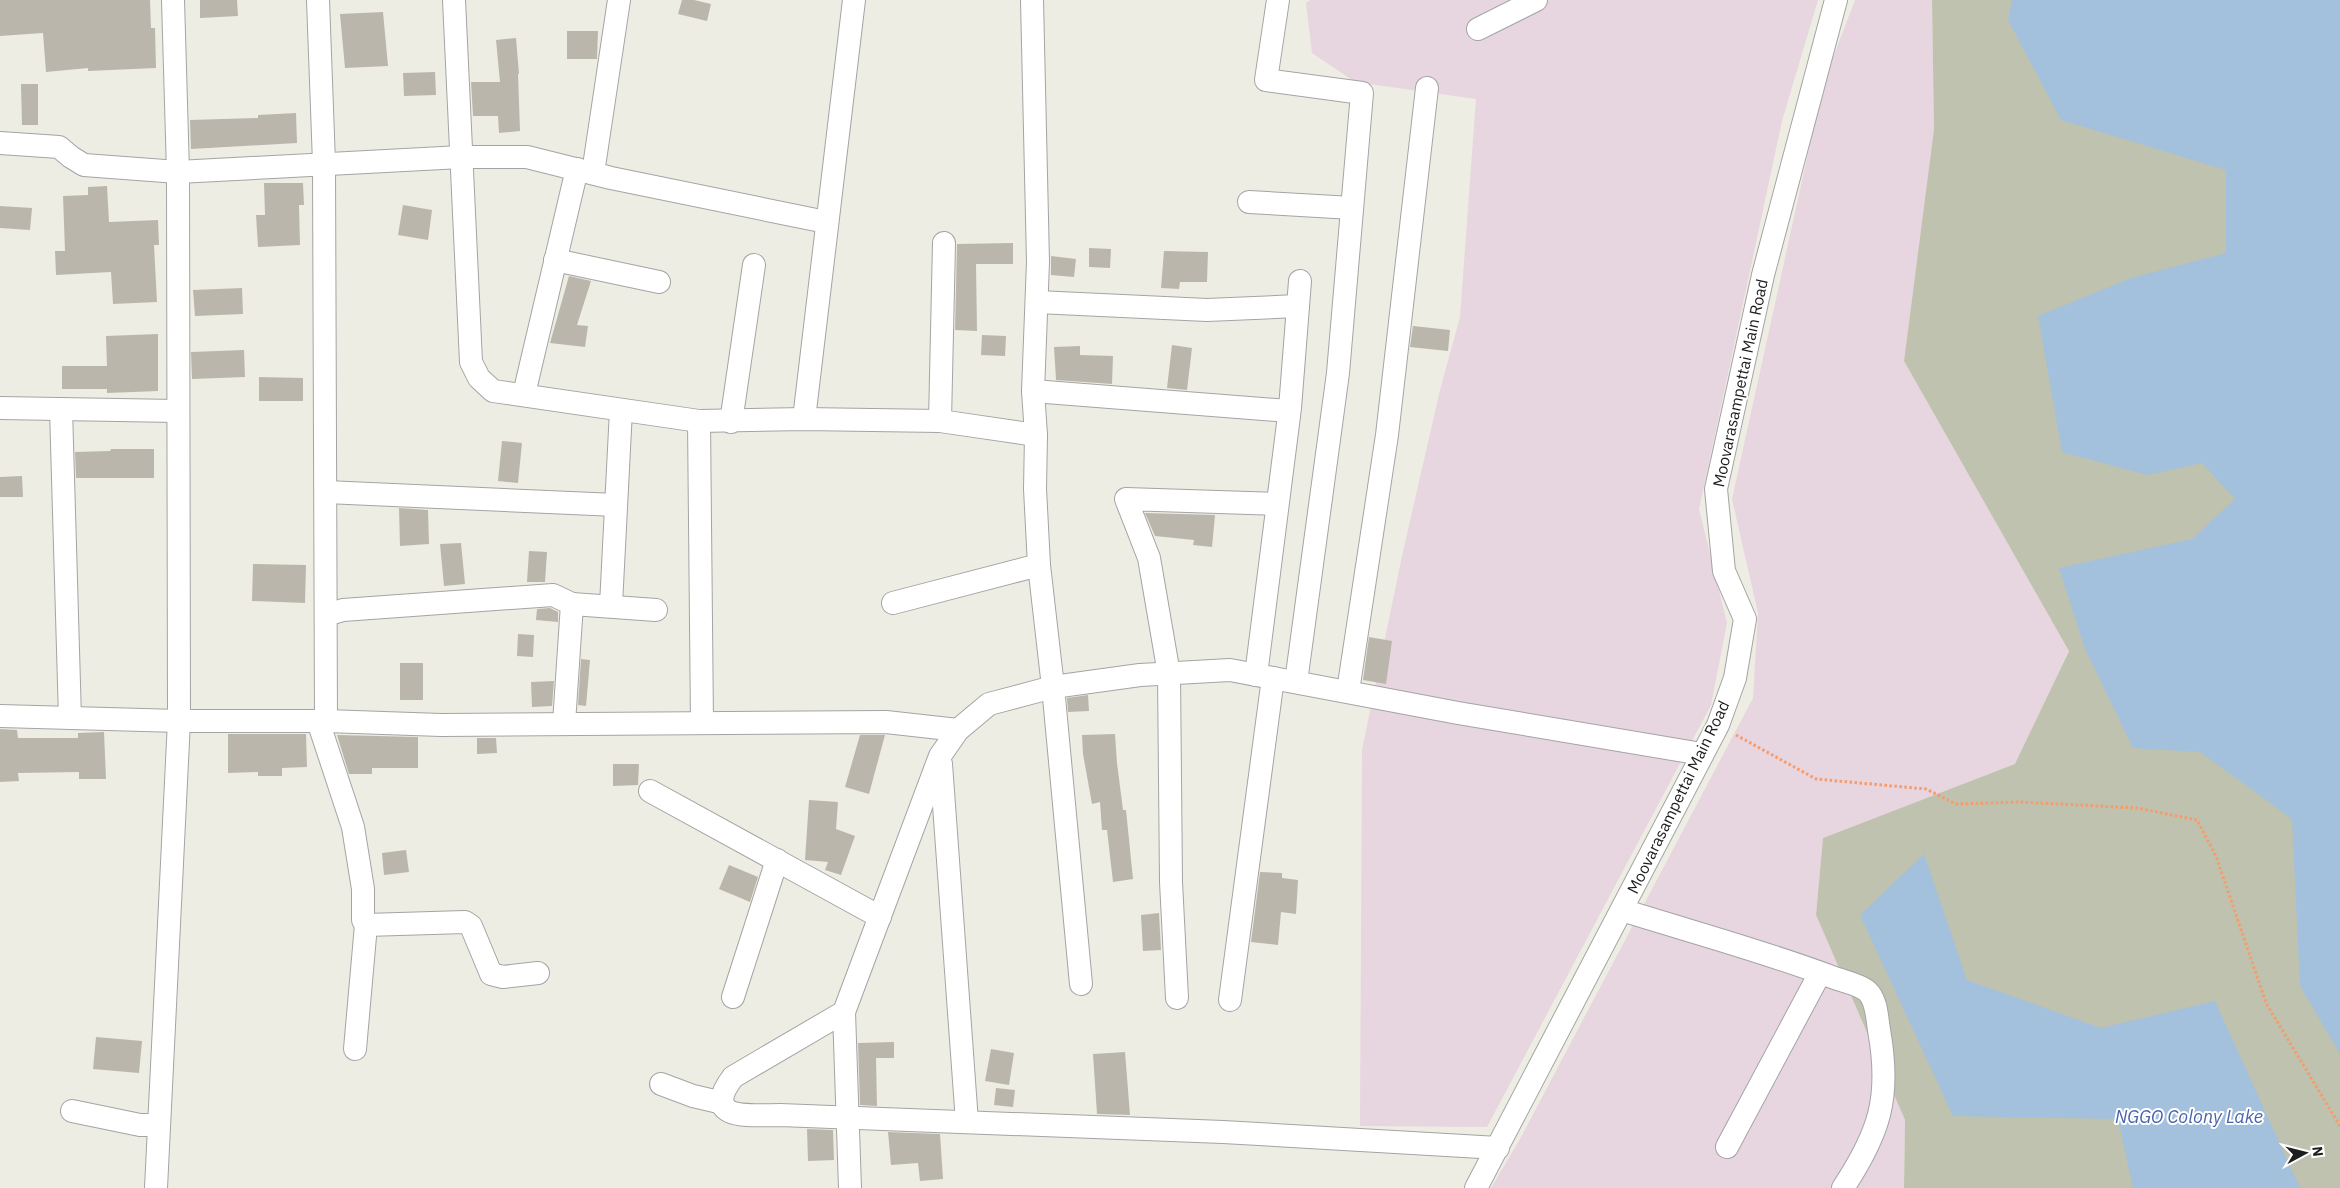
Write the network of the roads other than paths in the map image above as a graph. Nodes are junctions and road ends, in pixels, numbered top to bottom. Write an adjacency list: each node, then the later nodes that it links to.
1 (173, 0): 16 (street)
2 (318, 0): 14 (street)
3 (454, 0): 13 (street)
4 (619, 0): 15 (street)
5 (854, 0): 19 (street)
6 (1032, 0): 25 (street)
7 (1278, 0): 18 (street)
8 (1536, 0): 10 (street)
9 (1836, 0): 60 (street, Moovarasampettai Main Road)
10 (1478, 29)
11 (1427, 88): 52 (street)
12 (0, 143): 16 (street)
13 (461, 157): 14 (street); 15 (street); 28 (street)
14 (324, 163): 16 (street); 39 (street)
15 (585, 171): 19 (street); 21 (street)
16 (178, 172): 32 (street)
17 (1250, 202): 18 (street)
18 (1352, 208): 50 (street)
19 (826, 222): 34 (street)
20 (944, 243): 35 (street)
21 (555, 260): 24 (street); 28 (street)
22 (754, 266): 37 (street)
23 (1300, 281): 26 (street)
24 (660, 282)
25 (1037, 302): 26 (street); 27 (street)
26 (1298, 306): 33 (street)
27 (1033, 391): 33 (street); 38 (street)
28 (524, 394): 31 (street)
29 (0, 408): 30 (street)
30 (61, 409): 32 (street); 54 (street)
31 (621, 410): 36 (street); 41 (street)
32 (178, 411): 55 (street)
33 (1289, 411): 40 (street)
34 (804, 419): 35 (street); 37 (street)
35 (940, 421): 38 (street)
36 (699, 422): 37 (street); 58 (street)
37 (731, 422)
38 (1036, 435): 42 (street)
39 (326, 492): 41 (street); 47 (street)
40 (1277, 504): 48 (street); 49 (street)
41 (616, 506): 45 (street)
42 (1039, 565): 43 (street); 51 (street)
43 (893, 603)
44 (572, 604): 45 (street); 47 (street); 57 (street)
45 (611, 606): 46 (street)
46 (656, 610)
47 (326, 615): 56 (street)
48 (1169, 674): 49 (street); 51 (street); 71 (street)
49 (1265, 677): 50 (street); 72 (street)
50 (1296, 682): 52 (street)
51 (1053, 687): 59 (street); 69 (street)
52 (1348, 691): 60 (street)
53 (0, 716): 54 (street)
54 (70, 718): 55 (street)
55 (179, 721): 56 (street); 80 (street)
56 (322, 721): 57 (street); 66 (street)
57 (564, 723): 58 (street)
58 (702, 723): 59 (street)
59 (958, 730): 61 (street)
60 (1702, 754): 64 (street, Moovarasampettai Main Road)
61 (940, 756): 65 (street); 79 (street)
62 (650, 791): 63 (street)
63 (777, 860): 65 (street); 70 (street)
64 (1622, 910): 67 (street); 82 (street, Moovarasampettai Main Road)
65 (880, 918): 73 (street)
66 (366, 925): 68 (street); 74 (street)
67 (1820, 972): 81 (street); 86 (street)
68 (538, 973)
69 (1081, 984)
70 (733, 997)
71 (1177, 998)
72 (1230, 1000)
73 (844, 1012): 76 (street); 78 (street)
74 (355, 1049)
75 (661, 1084): 76 (street)
76 (723, 1103): 78 (street)
77 (72, 1111): 80 (street)
78 (847, 1117): 79 (street); 84 (street)
79 (967, 1122): 82 (street)
80 (159, 1125): 83 (street)
81 (1728, 1147)
82 (1498, 1148): 85 (street, Moovarasampettai Main Road)
83 (156, 1188)
84 (850, 1188)
85 (1476, 1188)
86 (1843, 1188)

